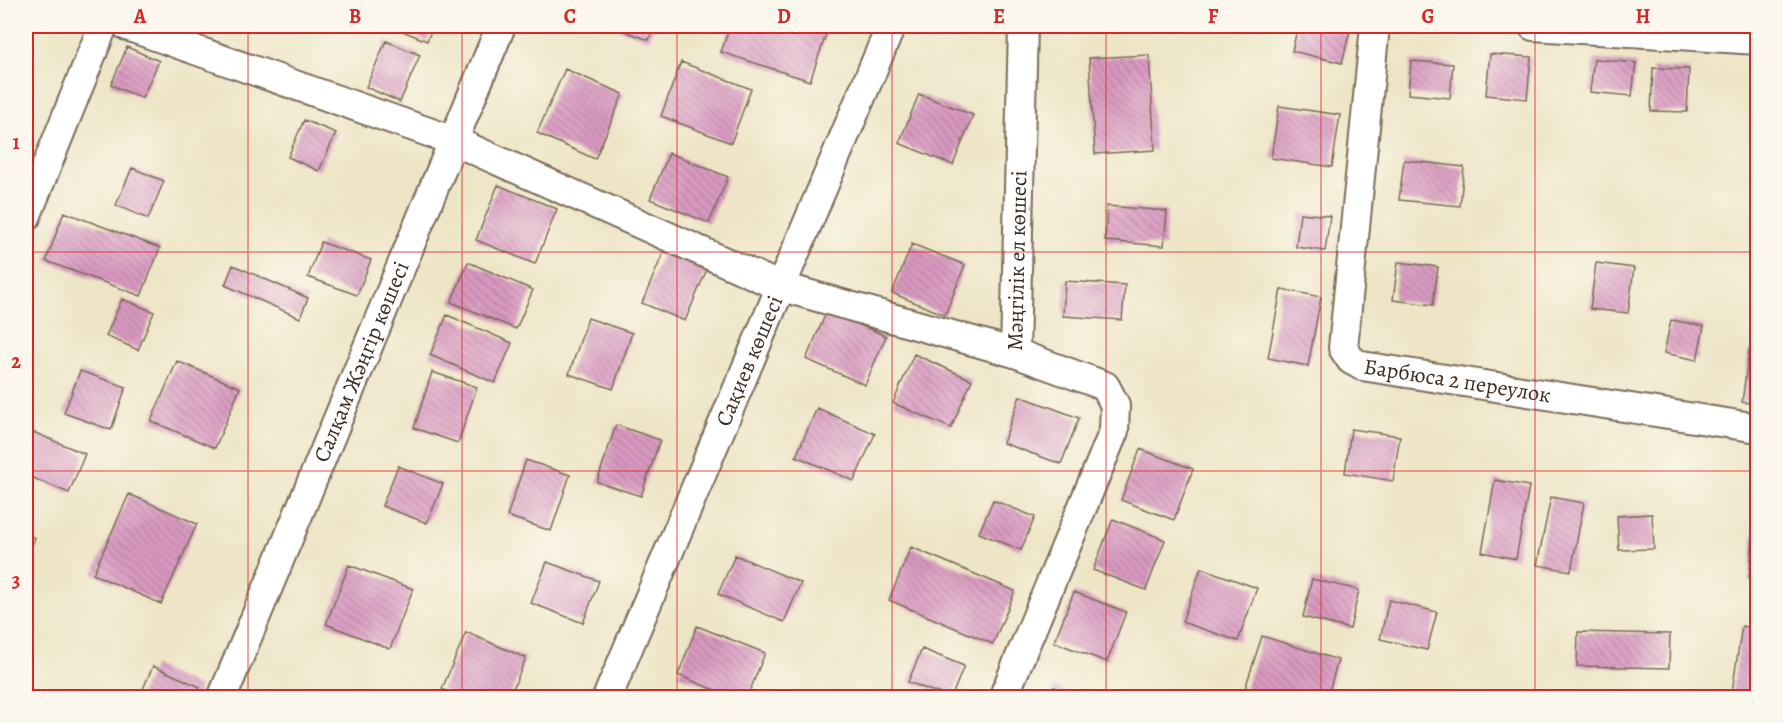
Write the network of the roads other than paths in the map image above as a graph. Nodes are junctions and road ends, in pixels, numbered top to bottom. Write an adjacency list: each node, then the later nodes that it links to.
1 (103, 26): 10 (street)
2 (127, 26): 9 (street)
3 (501, 26): 9 (street, Салқам Жәңгір көшесі)
4 (891, 26): 11 (street, Сақиев көшесі)
5 (1023, 26): 12 (street, Мәңгілік ел көшесі)
6 (1375, 26): 13 (street, Барбюса 2 переулок)
7 (1533, 26): 8 (street)
8 (1758, 40)
9 (454, 141): 11 (street); 14 (street, Салқам Жәңгір көшесі)
10 (26, 217)
11 (779, 286): 12 (street); 15 (street, Сақиев көшесі)
12 (1015, 353): 16 (street, Мәңгілік ел көшесі)
13 (1758, 428)
14 (222, 698)
15 (607, 698)
16 (1003, 698)

